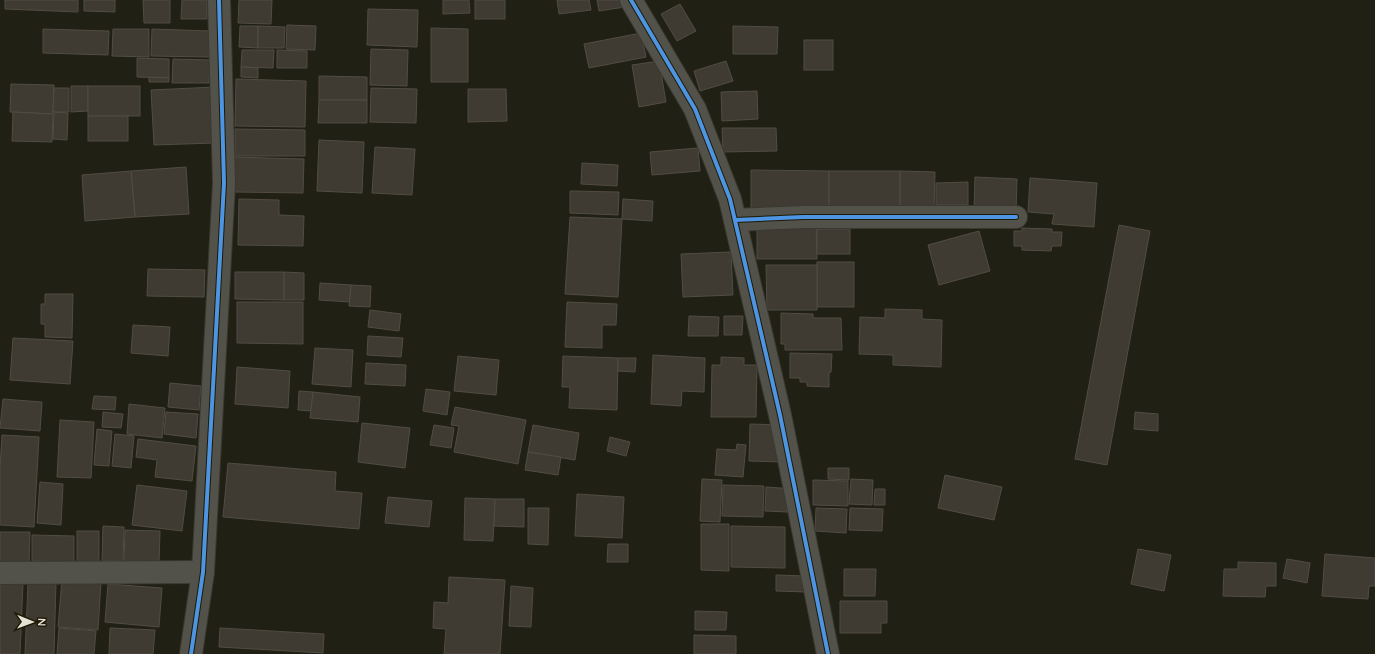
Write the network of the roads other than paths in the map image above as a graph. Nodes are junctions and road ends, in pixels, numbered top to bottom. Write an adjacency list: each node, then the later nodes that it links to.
1 (219, 0): 5 (street)
2 (631, 0): 4 (street)
3 (1016, 218): 4 (street)
4 (735, 220): 8 (street)
5 (203, 572): 6 (street); 7 (street)
6 (0, 573)
7 (191, 654)
8 (828, 654)

